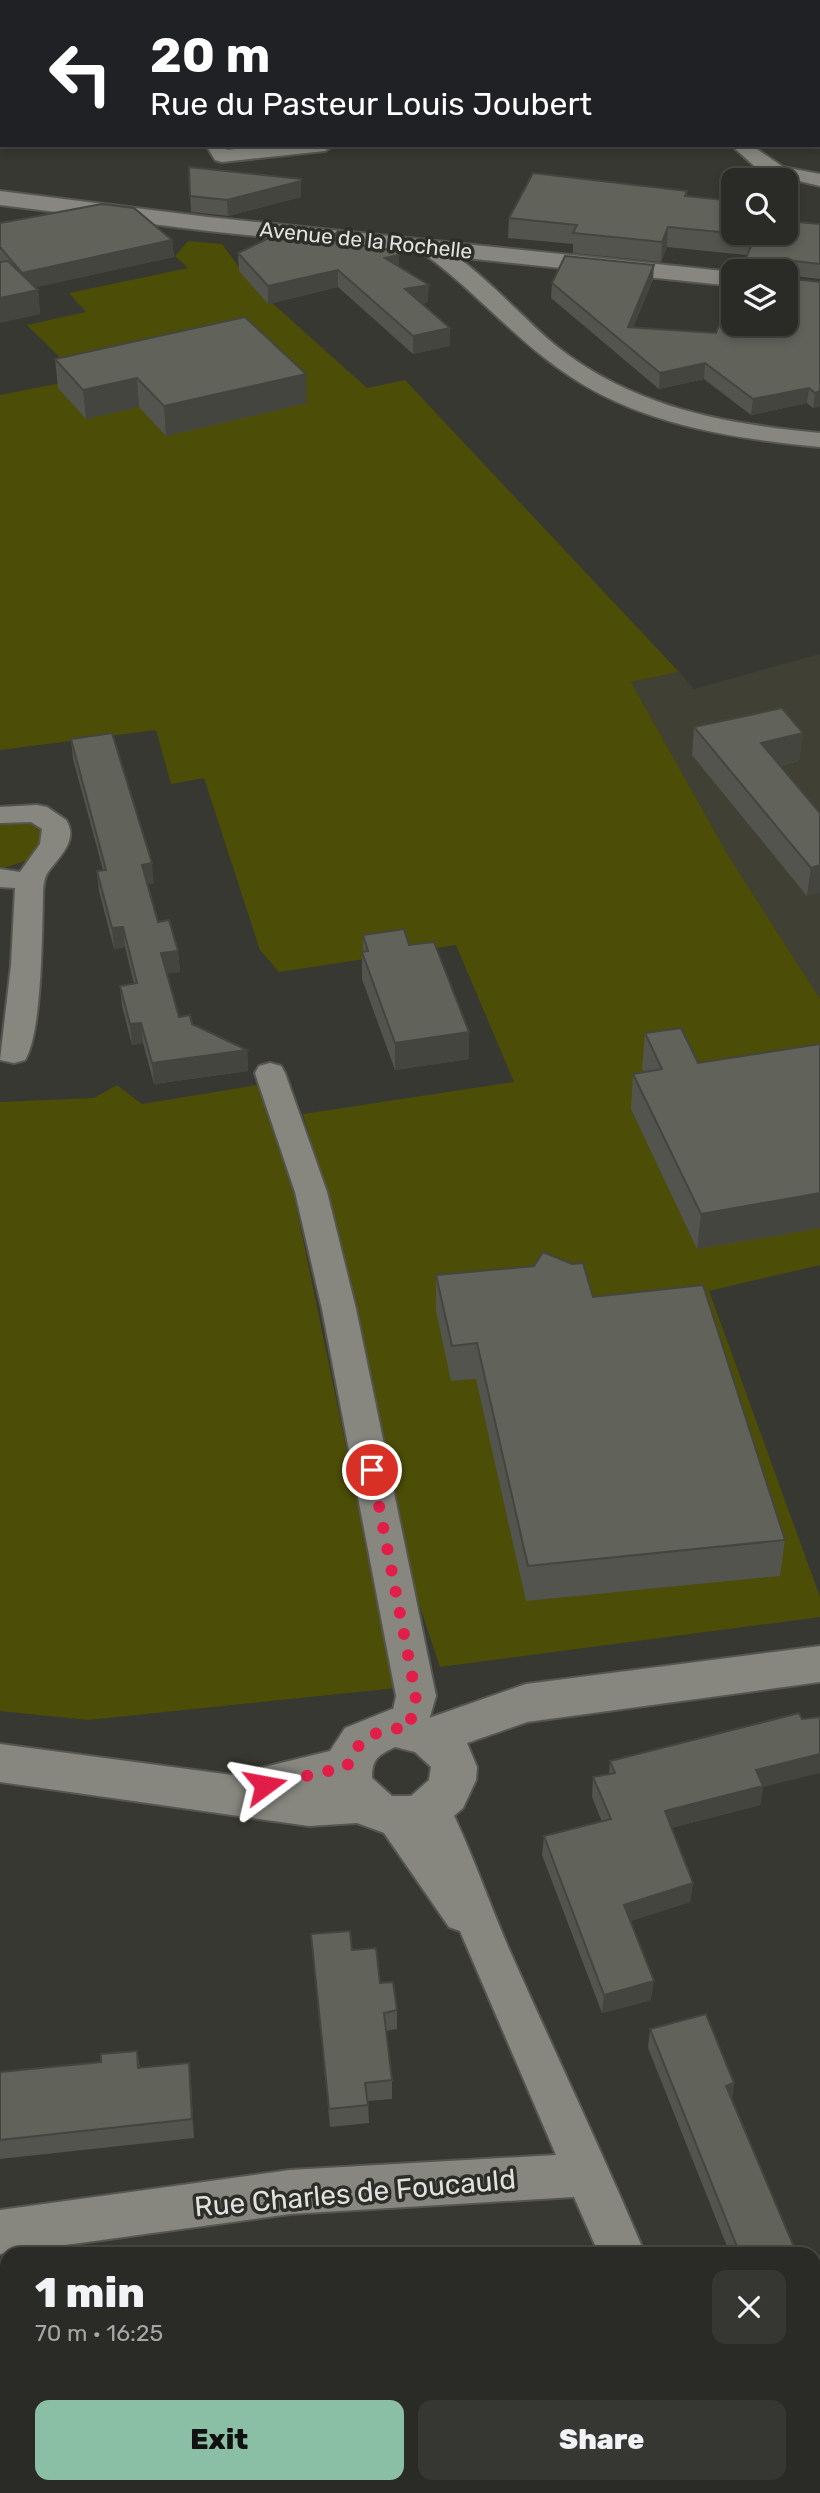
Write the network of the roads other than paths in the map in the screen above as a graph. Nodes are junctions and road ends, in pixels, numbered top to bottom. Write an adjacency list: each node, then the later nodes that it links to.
1 (216, 147): 2 (street)
2 (306, 147)
3 (742, 147): 4 (street)
4 (820, 180)
5 (0, 198): 6 (main road, Avenue de la Rochelle)
6 (427, 247): 7 (main road, Avenue de la Rochelle); 9 (street)
7 (499, 254): 8 (main road, Avenue de la Rochelle); 9 (street)
8 (721, 278)
9 (478, 287): 10 (street)
10 (820, 440)
11 (0, 816): 13 (street)
12 (0, 878): 13 (street)
13 (30, 881): 14 (street)
14 (7, 1052)
15 (270, 1073): 17 (street)
16 (820, 1664): 17 (main road)
17 (431, 1744): 19 (main road); 19 (main road)
18 (0, 1763): 19 (main road)
19 (383, 1799): 20 (street)
20 (586, 2175): 21 (street, Rue Charles de Foucauld); 22 (street)
21 (0, 2232)
22 (619, 2247)

